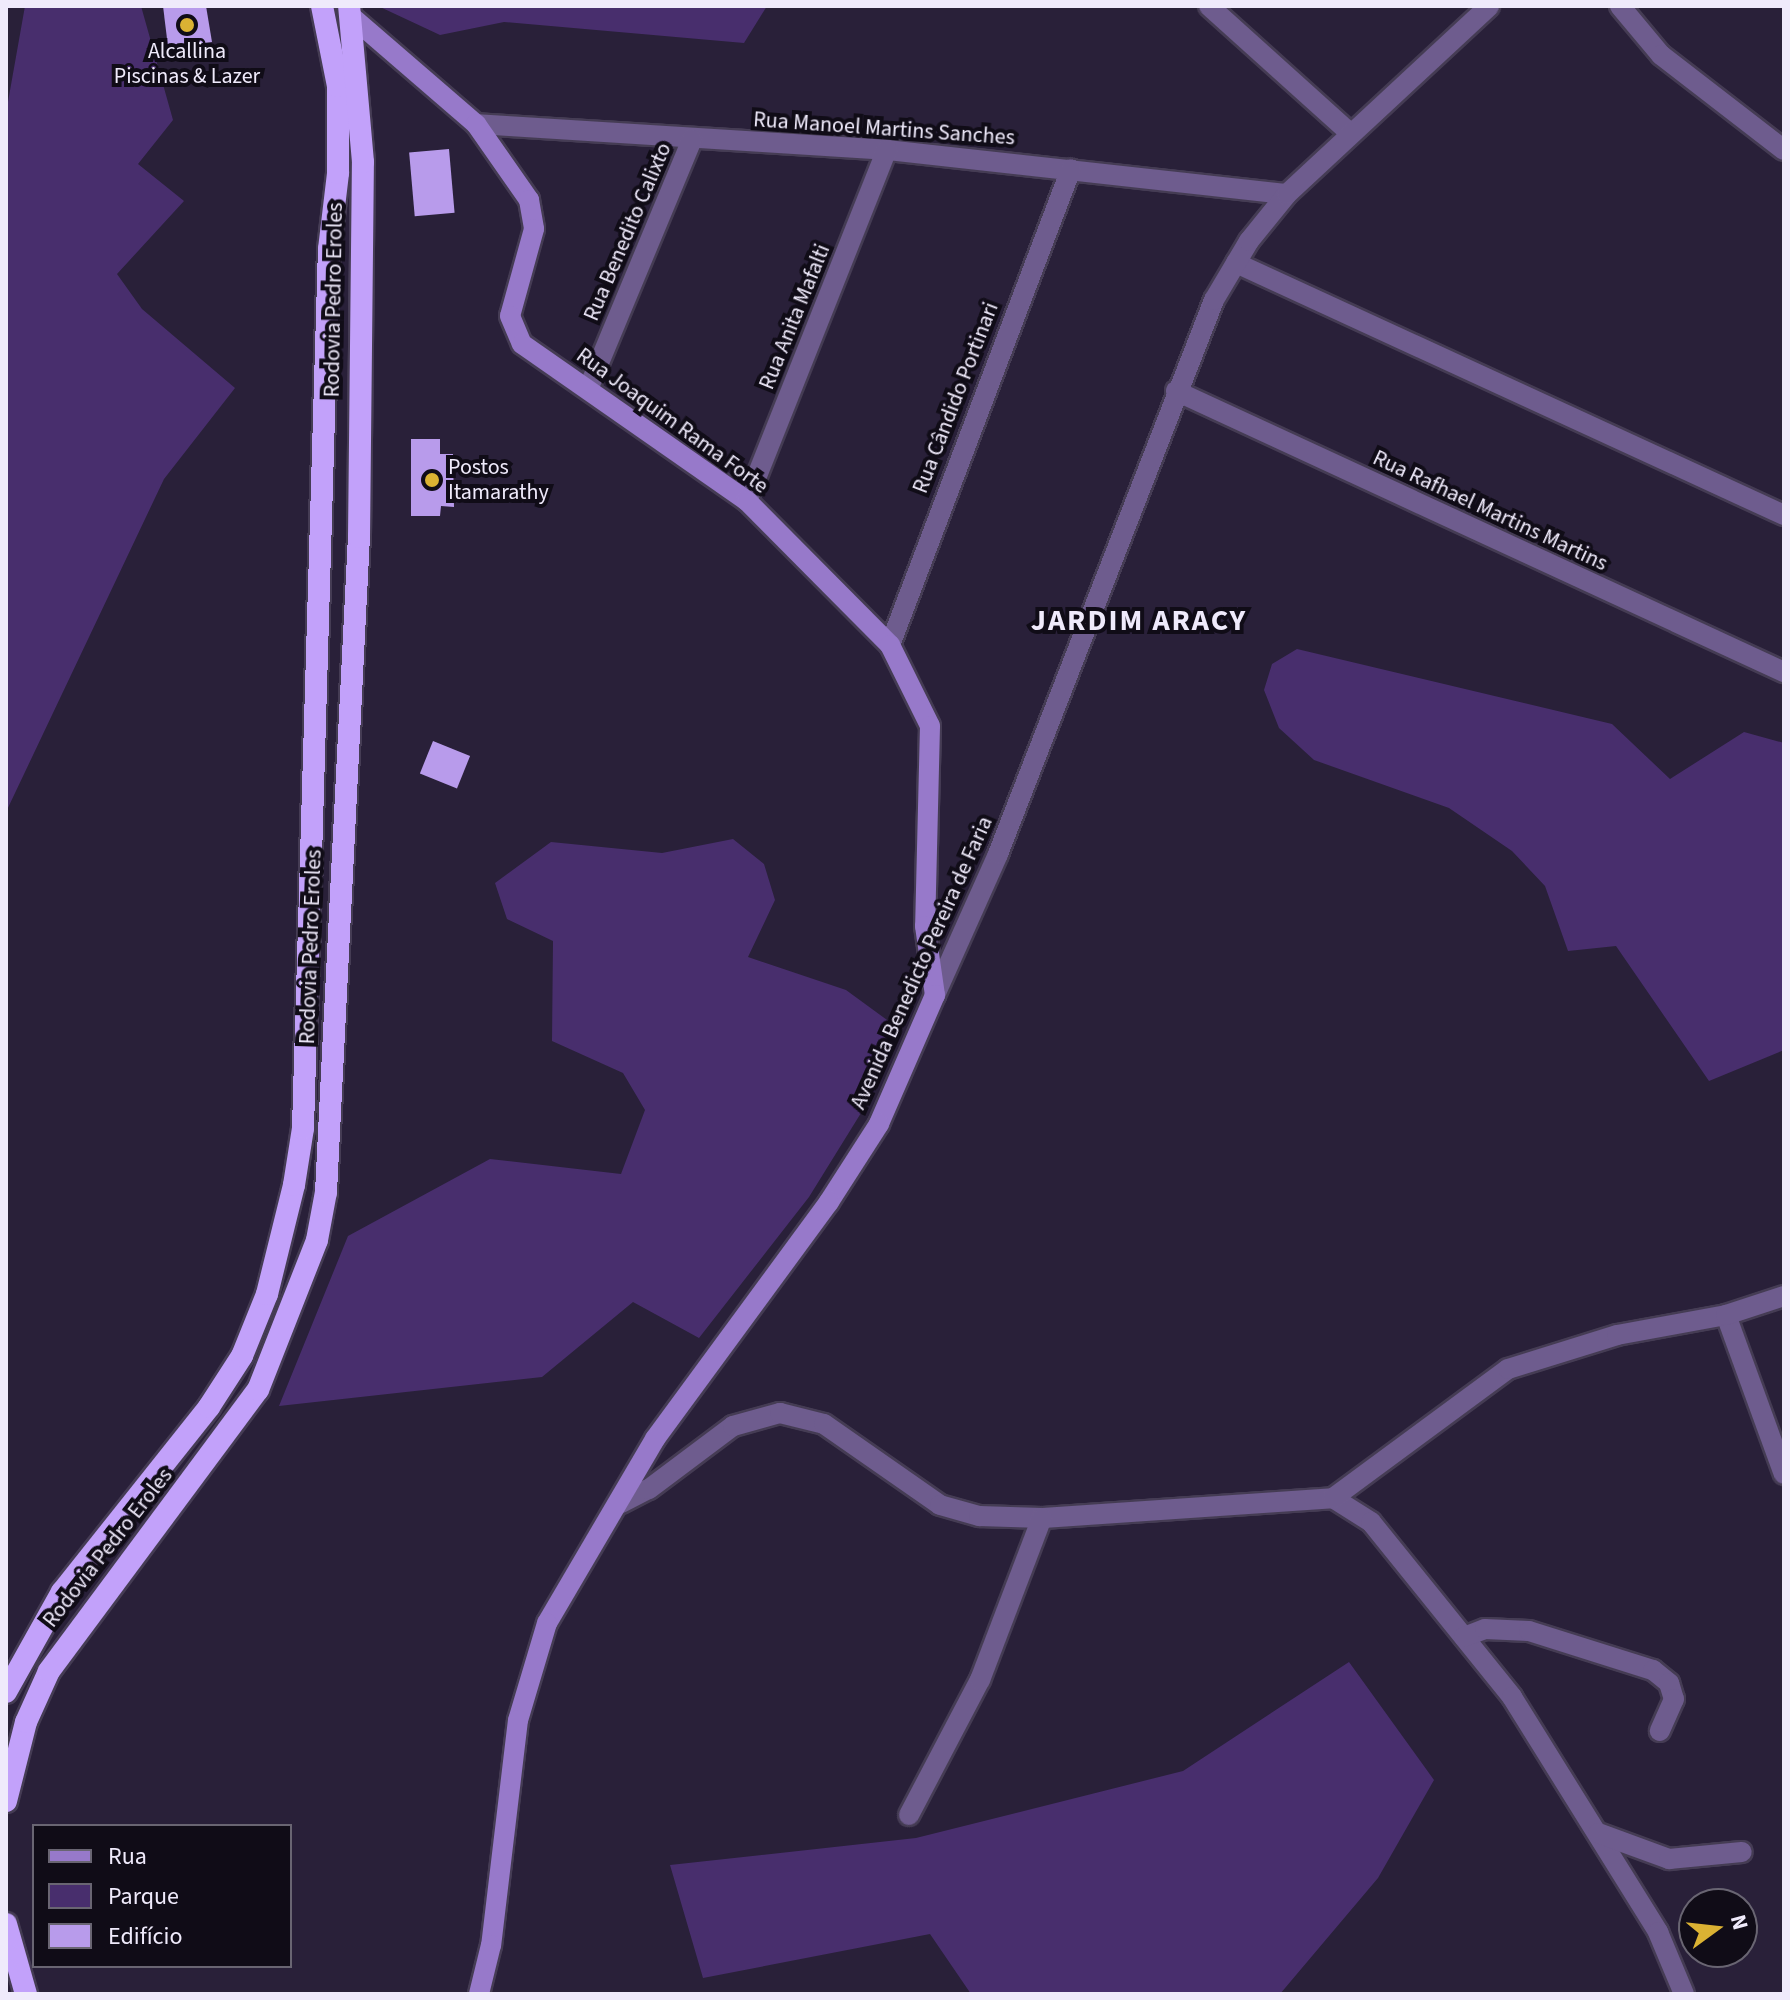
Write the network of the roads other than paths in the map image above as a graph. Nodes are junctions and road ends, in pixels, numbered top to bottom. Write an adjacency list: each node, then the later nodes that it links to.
1 (322, 6): 17 (highway, Rodovia Pedro Eroles)
2 (1209, 6): 7 (street)
3 (1489, 6): 7 (street, Avenida Benedicto Pereira de Faria)
4 (1620, 6): 10 (street)
5 (350, 12): 6 (main road, Rua Joaquim Rama Forte); 16 (highway, Rodovia Pedro Eroles)
6 (476, 124): 8 (street, Rua Manoel Martins Sanches); 14 (main road, Rua Joaquim Rama Forte)
7 (1350, 133): 12 (street, Avenida Benedicto Pereira de Faria)
8 (692, 140): 9 (street, Rua Manoel Martins Sanches); 14 (street, Rua Benedito Calixto)
9 (887, 150): 11 (street, Rua Manoel Martins Sanches); 18 (street, Rua Anita Mafalti)
10 (1784, 150)
11 (1071, 169): 12 (street, Rua Manoel Martins Sanches); 20 (street, Rua Cândido Portinari)
12 (1287, 194): 13 (street, Avenida Benedicto Pereira de Faria)
13 (1236, 263): 15 (street, Avenida Benedicto Pereira de Faria); 19 (street)
14 (589, 387): 18 (main road, Rua Joaquim Rama Forte)
15 (1176, 391): 21 (street, Rua Rafhael Martins Martins); 22 (street, Avenida Benedicto Pereira de Faria)
16 (359, 480): 17 (highway); 32 (highway, Rodovia Pedro Eroles)
17 (321, 488): 30 (highway, Rodovia Pedro Eroles)
18 (747, 501): 20 (main road, Rua Joaquim Rama Forte)
19 (1784, 515)
20 (890, 645): 22 (main road, Rua Joaquim Rama Forte)
21 (1784, 672)
22 (935, 995): 27 (main road, Avenida Benedicto Pereira de Faria)
23 (1784, 1296): 24 (street)
24 (1726, 1315): 25 (street); 26 (street)
25 (1784, 1474)
26 (1333, 1498): 28 (street); 29 (street)
27 (621, 1503): 28 (street); 38 (main road, Avenida Benedicto Pereira de Faria)
28 (1042, 1518): 33 (street)
29 (1464, 1637): 31 (street); 34 (street)
30 (6, 1692)
31 (1660, 1731)
32 (6, 1801)
33 (909, 1815)
34 (1598, 1833): 35 (street); 39 (street)
35 (1742, 1852)
36 (6, 1924): 37 (highway)
37 (26, 1994)
38 (479, 1994)
39 (1684, 1994)

